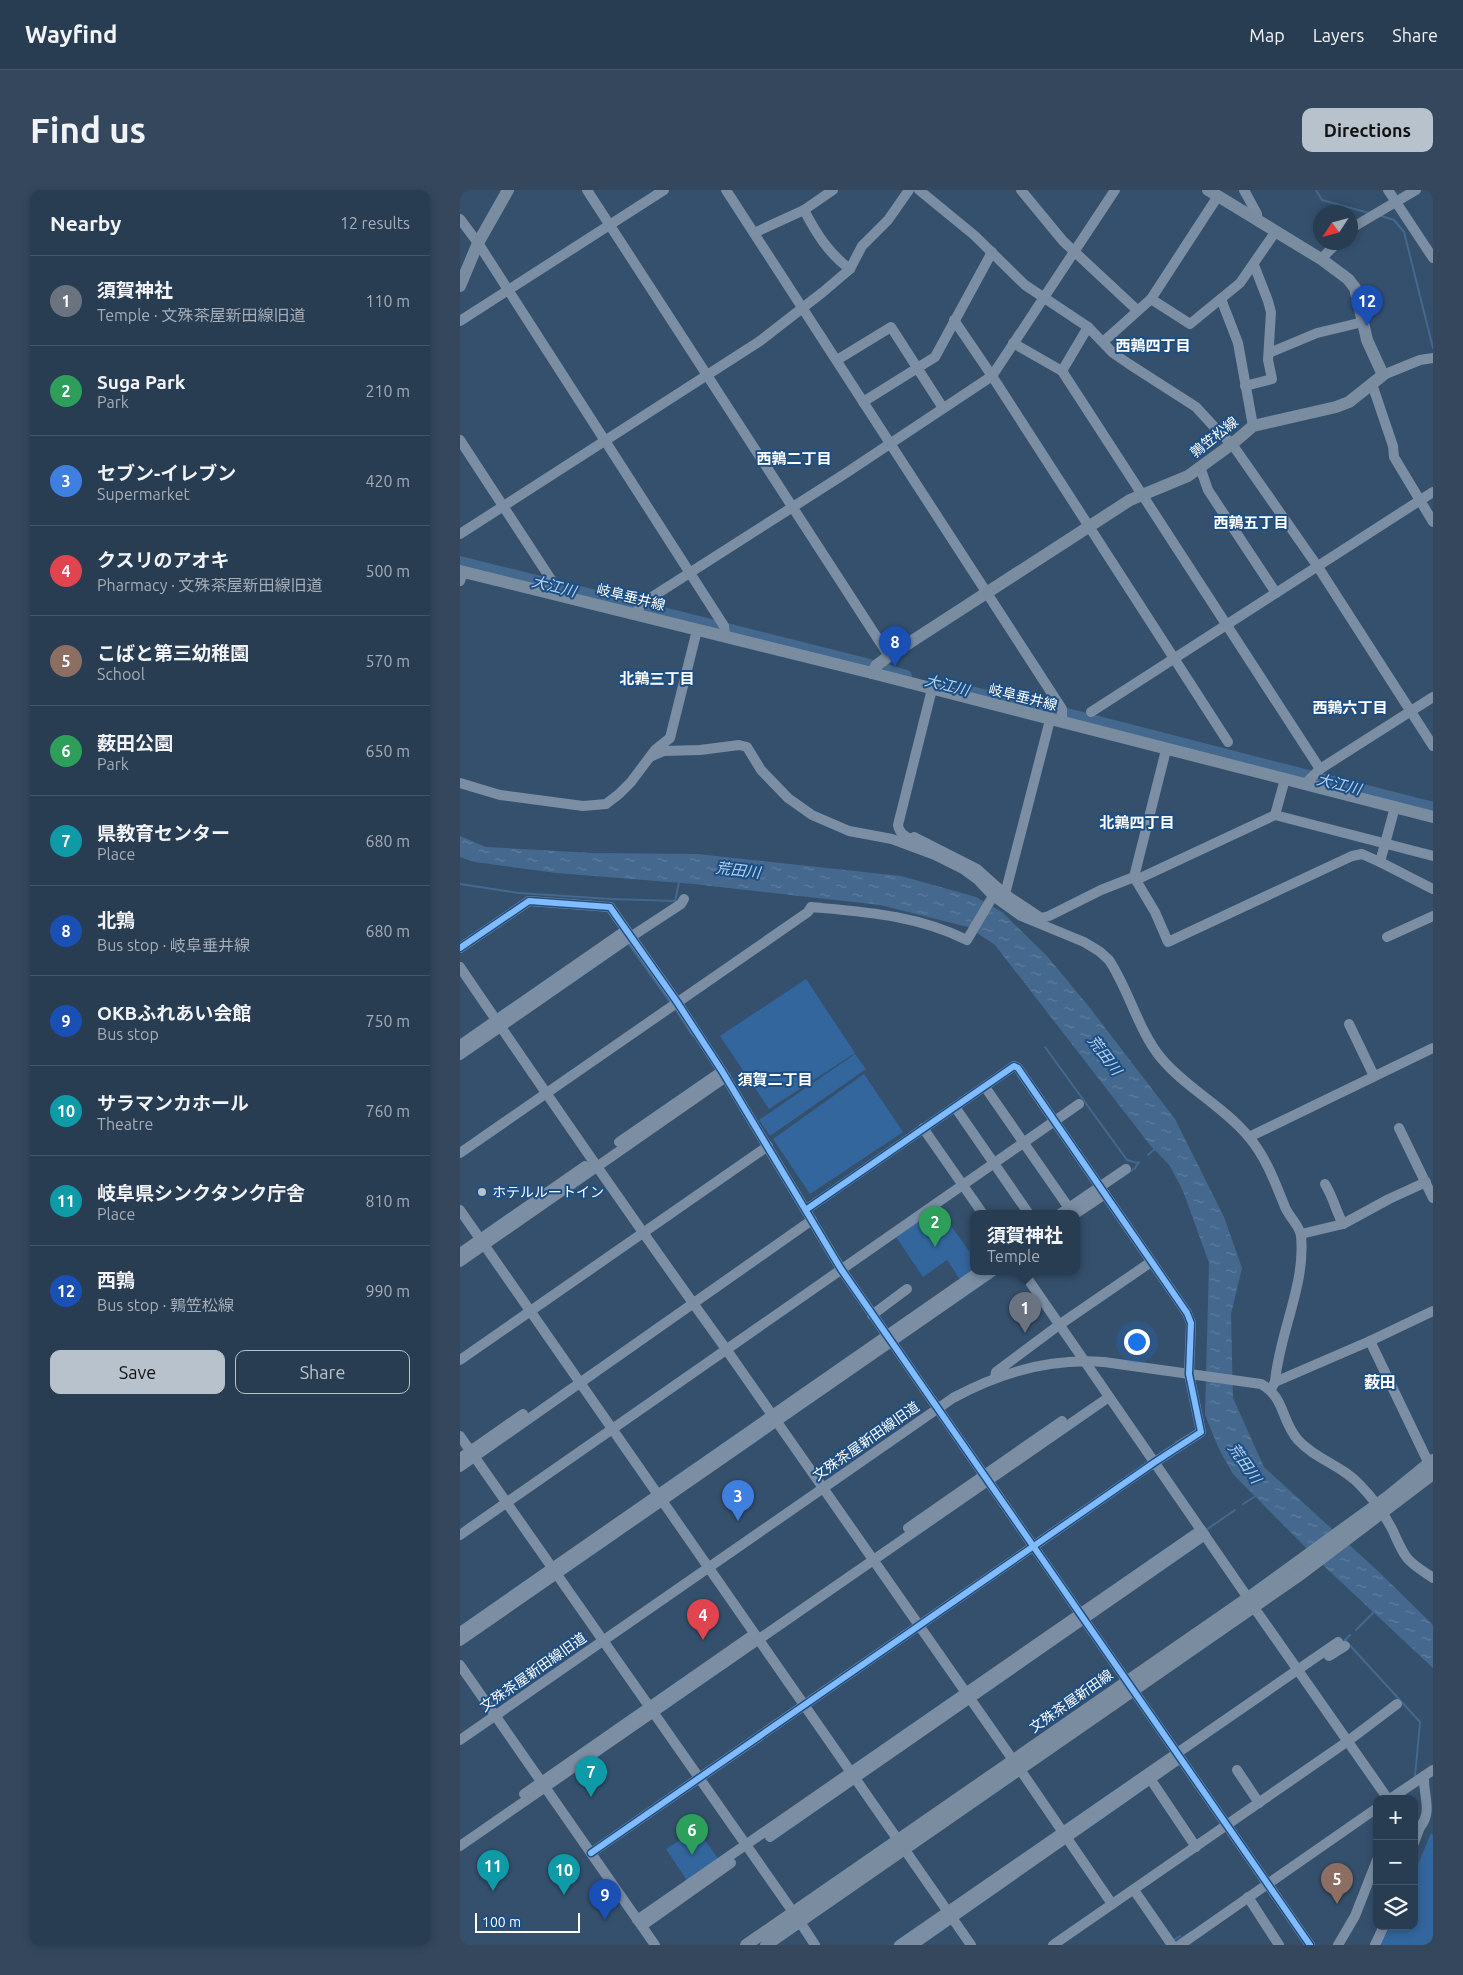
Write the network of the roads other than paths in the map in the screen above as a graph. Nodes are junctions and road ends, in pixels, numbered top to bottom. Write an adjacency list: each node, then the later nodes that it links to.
1 (508, 190): 23 (main road)
2 (587, 190): 20 (street)
3 (664, 190): 20 (street)
4 (726, 190): 22 (street)
5 (833, 190): 15 (street)
6 (909, 190): 31 (street)
7 (919, 190): 26 (street)
8 (1021, 190): 27 (street)
9 (1115, 190): 27 (street)
10 (1244, 190): 17 (street)
11 (1388, 190): 14 (street)
12 (1416, 190): 14 (street)
13 (1213, 193): 17 (main road); 35 (street)
14 (1396, 203): 19 (street); 24 (street)
15 (804, 210): 22 (street); 31 (street)
16 (460, 213): 18 (street)
17 (1257, 220): 21 (main road)
18 (463, 223): 23 (street)
19 (1358, 224)
20 (610, 225): 33 (street); 50 (street)
21 (1276, 231): 29 (main road); 30 (street)
22 (754, 233): 37 (street)
23 (478, 242): 32 (main road); 33 (street)
24 (1429, 242): 28 (street)
25 (1330, 250): 29 (street)
26 (992, 252): 34 (street); 39 (street)
27 (1075, 253): 34 (street); 38 (street)
28 (1433, 258)
29 (1321, 259): 41 (main road)
30 (1254, 265): 36 (street); 45 (street)
31 (850, 269): 37 (street)
32 (460, 286)
33 (508, 291): 40 (street); 59 (street)
34 (1044, 298): 42 (street); 43 (street)
35 (1151, 299): 36 (street); 38 (street)
36 (1221, 299): 54 (street)
37 (802, 308): 47 (street); 50 (street)
38 (1137, 310): 44 (street)
39 (954, 320): 48 (street); 52 (street)
40 (460, 321)
41 (1363, 322): 45 (street); 51 (main road)
42 (1088, 327): 44 (street); 49 (street)
43 (1013, 342): 49 (street); 52 (street)
44 (1103, 342): 61 (street)
45 (1269, 352): 54 (street)
46 (1431, 358): 51 (street)
47 (837, 360): 48 (street); 55 (street)
48 (917, 369): 55 (street); 56 (street)
49 (1062, 370): 64 (street)
50 (706, 374): 59 (street); 67 (street)
51 (1383, 375): 53 (main road, 鶉笠松線)
52 (992, 376): 56 (street); 69 (street)
53 (1372, 384): 57 (main road, 鶉笠松線); 65 (street)
54 (1245, 386): 57 (street)
55 (863, 402): 60 (street)
56 (943, 408): 60 (street)
57 (1253, 426): 61 (main road, 鶉笠松線)
58 (460, 440): 66 (street)
59 (604, 442): 66 (street); 72 (street)
60 (890, 443): 67 (street); 75 (street)
61 (1232, 444): 62 (main road, 鶉笠松線); 71 (street)
62 (1200, 467): 64 (main road, 鶉笠松線); 76 (street)
63 (1433, 492): 65 (street)
64 (1143, 494): 69 (main road, 鶉笠松線); 78 (street)
65 (1419, 501): 68 (street); 71 (street)
66 (503, 505): 70 (street); 74 (street)
67 (792, 507): 72 (street); 81 (street)
68 (1433, 522)
69 (1089, 527): 75 (main road, 鶉笠松線); 82 (street)
70 (460, 534)
71 (1318, 567): 76 (street); 87 (street)
72 (690, 572): 77 (street); 80 (street)
73 (461, 574): 74 (main road, 岐阜垂井線)
74 (553, 588): 77 (main road, 岐阜垂井線)
75 (987, 592): 81 (main road, 鶉笠松線); 88 (street)
76 (1276, 593): 78 (street)
77 (638, 609): 79 (main road, 岐阜垂井線)
78 (1227, 624): 82 (street); 93 (street)
79 (697, 630): 80 (main road, 岐阜垂井線); 92 (street)
80 (725, 632): 83 (main road, 岐阜垂井線)
81 (889, 656): 83 (main road, 鶉笠松線)
82 (1174, 659): 86 (street); 89 (street)
83 (874, 669): 84 (main road, 岐阜垂井線)
84 (932, 689): 88 (main road, 岐阜垂井線); 99 (street)
85 (1433, 697): 87 (street)
86 (1091, 712)
87 (1411, 712): 90 (street); 93 (street)
88 (1059, 717): 91 (main road, 岐阜垂井線); 106 (street)
89 (1228, 742)
90 (1433, 746)
91 (1166, 750): 94 (main road, 岐阜垂井線); 104 (street)
92 (650, 757): 95 (street); 101 (street)
93 (1313, 777): 94 (main road, 岐阜垂井線); 96 (main road, 岐阜垂井線)
94 (1285, 779): 97 (street)
95 (460, 783)
96 (1395, 807): 98 (main road, 岐阜垂井線); 100 (street)
97 (1275, 815): 100 (street); 104 (street)
98 (1433, 817)
99 (900, 832): 101 (street); 106 (street)
100 (1385, 844): 102 (street); 103 (street)
101 (935, 855): 108 (street)
102 (1433, 856)
103 (1380, 862): 104 (street); 105 (street)
104 (1135, 879): 111 (street)
105 (1433, 889)
106 (1005, 894): 111 (street)
107 (684, 899): 112 (street)
108 (991, 899): 109 (street); 116 (street)
109 (1010, 908): 111 (street); 131 (street)
110 (1433, 916): 113 (street)
111 (1041, 918)
112 (629, 934): 114 (street); 116 (street); 117 (street)
113 (1387, 937)
114 (460, 948)
115 (460, 967): 117 (street)
116 (677, 1002): 122 (street); 125 (street)
117 (498, 1023): 119 (street); 121 (street); 125 (street)
118 (1350, 1024): 123 (street)
119 (460, 1045)
120 (1433, 1048): 123 (street)
121 (460, 1055)
122 (724, 1074): 133 (street); 135 (street)
123 (1374, 1076): 131 (street)
124 (985, 1087): 127 (street); 128 (street); 132 (street)
125 (547, 1093): 134 (street); 135 (street)
126 (1079, 1104): 128 (street)
127 (954, 1107): 129 (street); 136 (street)
128 (1055, 1120): 132 (street); 141 (street)
129 (923, 1128): 140 (street); 148 (street)
130 (1400, 1128): 138 (street)
131 (1249, 1137): 151 (street)
132 (1023, 1142): 136 (street); 146 (street)
133 (768, 1146): 148 (street); 150 (street)
134 (460, 1154)
135 (595, 1163): 150 (street); 152 (street)
136 (994, 1163): 140 (street); 145 (street)
137 (1126, 1169): 141 (street)
138 (1426, 1182): 142 (street); 149 (street)
139 (1325, 1184): 149 (street)
140 (963, 1185): 144 (street); 156 (street)
141 (1102, 1190): 147 (street); 155 (street)
142 (1433, 1198)
143 (460, 1210): 152 (street)
144 (980, 1210)
145 (1026, 1210)
146 (1071, 1210)
147 (1073, 1210)
148 (809, 1215): 156 (street); 161 (street)
149 (1342, 1224): 151 (street)
150 (643, 1231): 161 (street); 162 (street)
151 (1301, 1234): 174 (street)
152 (482, 1242): 153 (street); 154 (street); 162 (street)
153 (460, 1252)
154 (460, 1262)
155 (1151, 1262): 165 (street); 171 (street)
156 (841, 1269): 164 (street); 168 (street)
157 (974, 1275): 166 (street)
158 (987, 1275): 166 (street)
159 (1025, 1275): 165 (street)
160 (908, 1289): 164 (street)
161 (691, 1301): 168 (street); 173 (street)
162 (530, 1310): 169 (street); 173 (street)
163 (1433, 1311): 167 (street)
164 (872, 1314): 166 (street)
165 (1059, 1325): 170 (street); 172 (street)
166 (889, 1339): 176 (street); 177 (street)
167 (1370, 1341): 174 (street); 185 (street)
168 (726, 1349): 177 (street); 178 (street)
169 (460, 1360)
170 (1084, 1360): 171 (street, 文殊茶屋新田線旧道); 172 (street, 文殊茶屋新田線旧道); 175 (street)
171 (1192, 1374): 174 (street, 文殊茶屋新田線旧道); 183 (street)
172 (995, 1378): 176 (street, 文殊茶屋新田線旧道)
173 (578, 1380): 178 (street); 180 (street)
174 (1273, 1385): 191 (street)
175 (1107, 1394): 183 (street); 186 (street)
176 (938, 1408): 186 (street); 187 (street, 文殊茶屋新田線旧道)
177 (774, 1419): 187 (street); 188 (street)
178 (612, 1428): 188 (street); 190 (street)
179 (460, 1436): 180 (street)
180 (472, 1454): 181 (street); 184 (street); 190 (street)
181 (460, 1458)
182 (1433, 1460): 189 (main road, 文殊茶屋新田線, bridge)
183 (1155, 1462): 192 (street); 194 (street)
184 (460, 1467)
185 (1433, 1473): 189 (main road, 文殊茶屋新田線)
186 (986, 1477): 194 (street); 195 (street)
187 (823, 1488): 195 (street); 196 (street, 文殊茶屋新田線旧道)
188 (660, 1498): 196 (street); 197 (street)
189 (1392, 1499): 191 (main road, 文殊茶屋新田線)
190 (506, 1504): 193 (street); 197 (street)
191 (1378, 1509): 198 (street); 199 (main road, 文殊茶屋新田線)
192 (1203, 1532): 199 (street); 200 (street)
193 (460, 1535)
194 (1034, 1546): 200 (street); 201 (street)
195 (871, 1558): 201 (street); 203 (street)
196 (708, 1567): 203 (street); 205 (street, 文殊茶屋新田線旧道)
197 (554, 1571): 202 (street); 204 (street); 205 (street)
198 (1433, 1578)
199 (1251, 1602): 208 (street); 209 (main road, 文殊茶屋新田線)
200 (1082, 1616): 209 (street); 210 (street)
201 (918, 1626): 210 (street); 212 (street)
202 (460, 1632)
203 (757, 1637): 212 (street); 213 (street)
204 (460, 1641)
205 (602, 1641): 213 (street); 214 (street, 文殊茶屋新田線旧道)
206 (1341, 1644): 208 (street)
207 (460, 1665): 214 (street)
208 (1299, 1672): 216 (street); 217 (street)
209 (1130, 1685): 217 (street); 218 (main road, 文殊茶屋新田線)
210 (968, 1695): 218 (street); 220 (street)
211 (1397, 1704): 216 (street)
212 (805, 1706): 220 (street); 222 (street)
213 (651, 1710): 222 (street); 224 (street)
214 (494, 1716): 215 (street, 文殊茶屋新田線旧道); 224 (street)
215 (460, 1740)
216 (1348, 1741): 225 (street); 227 (street)
217 (1179, 1755): 223 (street); 229 (street); 231 (street)
218 (1016, 1764): 231 (street); 233 (main road, 文殊茶屋新田線)
219 (1237, 1770): 227 (street)
220 (853, 1775): 233 (street); 236 (street)
221 (1430, 1776): 226 (street); 230 (street)
222 (698, 1779): 236 (street); 237 (street)
223 (1150, 1780): 231 (street); 235 (street)
224 (543, 1785): 232 (street); 234 (street); 237 (street)
225 (1386, 1795)
226 (1396, 1795)
227 (1259, 1802): 229 (street)
228 (1373, 1811): 239 (street)
229 (1227, 1825): 235 (street); 239 (street)
230 (1418, 1827)
231 (1064, 1835): 242 (street); 243 (street)
232 (460, 1840)
233 (902, 1844): 243 (street); 244 (main road, 文殊茶屋新田線)
234 (460, 1846)
235 (1196, 1846): 240 (street)
236 (747, 1848): 244 (street); 245 (street)
237 (591, 1853): 245 (street)
238 (1373, 1870): 259 (street)
239 (1267, 1884): 241 (street); 258 (street)
240 (1134, 1890): 242 (street); 255 (street)
241 (1248, 1897): 256 (street); 257 (street)
242 (1112, 1904): 254 (street)
243 (950, 1914): 251 (street); 252 (street); 253 (street)
244 (796, 1917): 248 (main road, 文殊茶屋新田線); 249 (main road, 文殊茶屋新田線); 250 (street)
245 (639, 1923): 247 (street)
246 (1382, 1930): 260 (street)
247 (655, 1945)
248 (746, 1945)
249 (766, 1945)
250 (815, 1945)
251 (899, 1945)
252 (913, 1945)
253 (971, 1945)
254 (1053, 1945)
255 (1172, 1945)
256 (1180, 1945)
257 (1279, 1945)
258 (1310, 1945)
259 (1338, 1945)
260 (1375, 1945)

